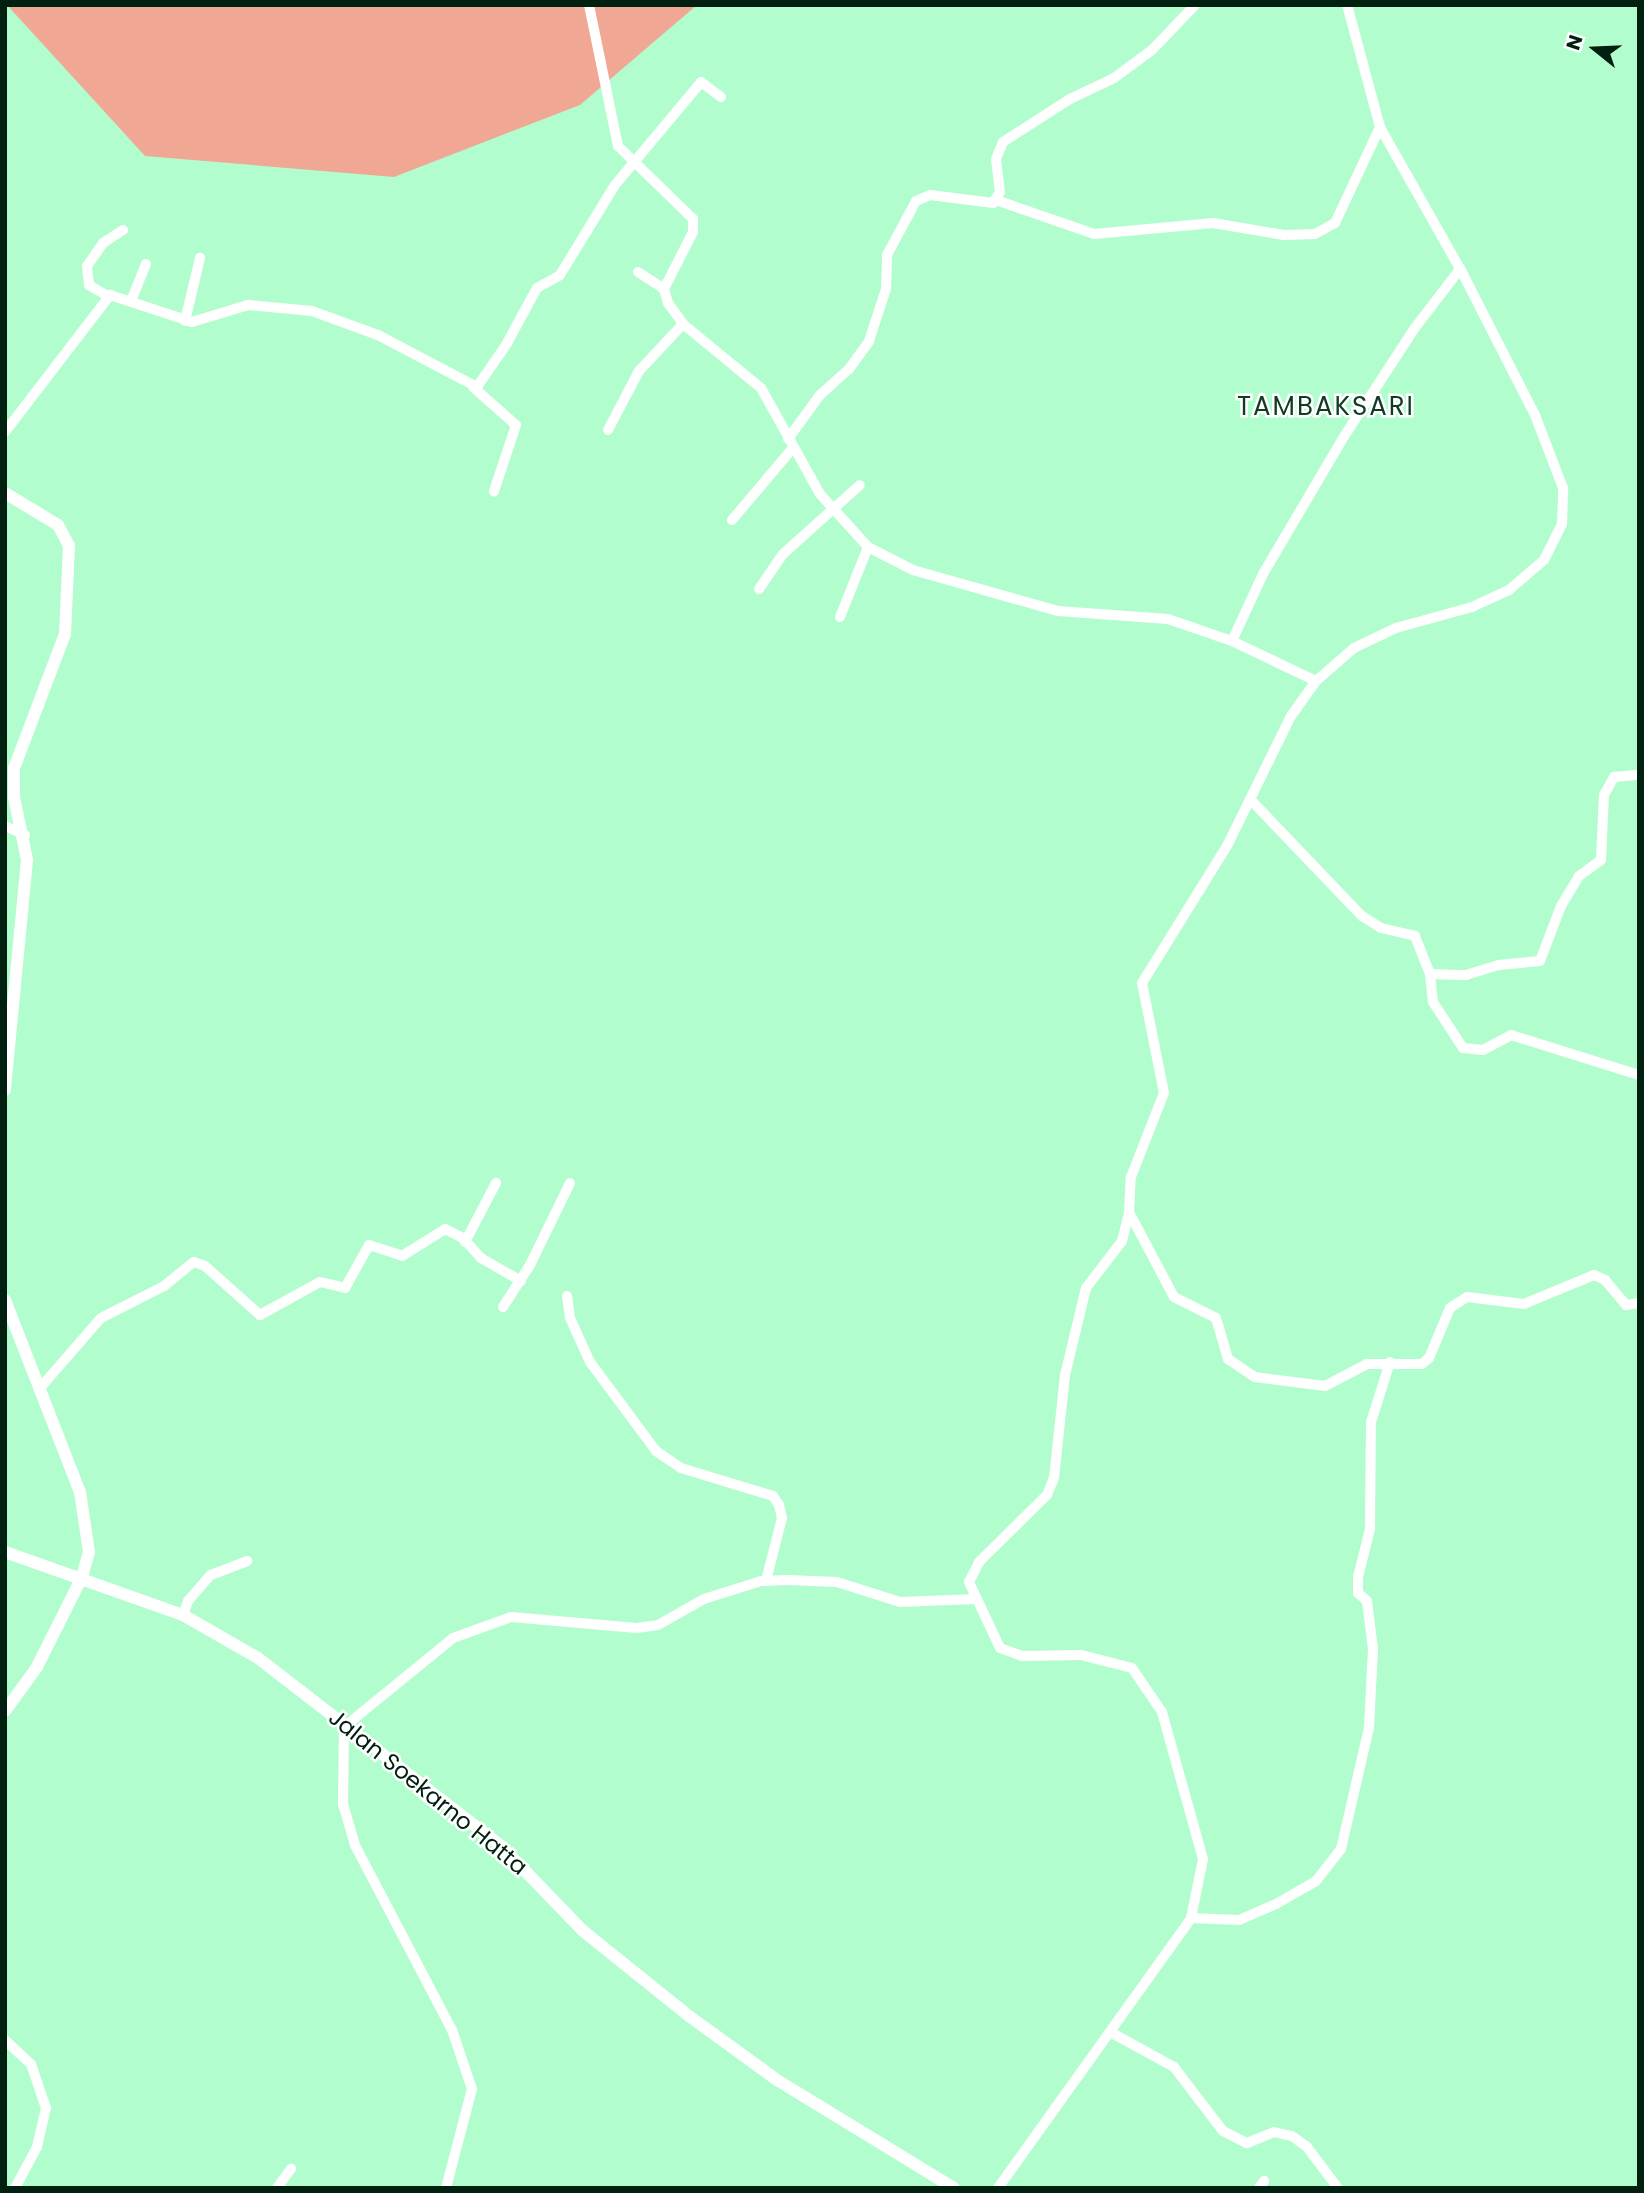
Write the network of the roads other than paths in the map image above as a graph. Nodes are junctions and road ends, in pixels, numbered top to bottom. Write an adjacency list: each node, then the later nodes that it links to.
1 (589, 5): 6 (street)
2 (1195, 5): 7 (street)
3 (1347, 5): 5 (street)
4 (721, 97): 6 (street)
5 (1380, 127): 7 (street); 11 (street)
6 (632, 164): 13 (street); 18 (street)
7 (996, 200): 21 (street)
8 (123, 230): 14 (street)
9 (200, 258): 16 (street)
10 (146, 264): 15 (street)
11 (1460, 270): 30 (street); 31 (street)
12 (638, 272): 13 (street)
13 (664, 289): 17 (street)
14 (106, 295): 15 (street); 20 (street)
15 (131, 301): 16 (street)
16 (186, 321): 18 (street)
17 (683, 324): 19 (street); 21 (street)
18 (473, 387): 23 (street)
19 (608, 430)
20 (5, 432)
21 (790, 444): 25 (street); 26 (street)
22 (860, 485): 25 (street)
23 (494, 491)
24 (5, 493): 35 (street)
25 (835, 512): 27 (street); 28 (street)
26 (732, 520)
27 (869, 547): 29 (street); 30 (street)
28 (759, 589)
29 (839, 617)
30 (1232, 641): 31 (street)
31 (1316, 681): 33 (street)
32 (1639, 775): 36 (street)
33 (1250, 799): 36 (street); 41 (street)
34 (5, 826): 35 (street)
35 (24, 835): 38 (street)
36 (1430, 974): 37 (street)
37 (1639, 1075)
38 (5, 1090)
39 (496, 1183): 42 (street)
40 (570, 1183): 43 (street)
41 (1129, 1212): 48 (street); 54 (street)
42 (466, 1241): 43 (street); 49 (street)
43 (521, 1281): 47 (street)
44 (567, 1296): 53 (street)
45 (5, 1300): 49 (street)
46 (1639, 1303): 48 (street)
47 (503, 1307)
48 (1390, 1362): 58 (street)
49 (41, 1387): 52 (street)
50 (5, 1552): 52 (street, Jalan Soekarno Hatta)
51 (247, 1561): 55 (street)
52 (82, 1577): 55 (street, Jalan Soekarno Hatta); 56 (street)
53 (766, 1581): 54 (street); 57 (street)
54 (976, 1599): 58 (street)
55 (183, 1615): 57 (street, Jalan Soekarno Hatta)
56 (5, 1712)
57 (344, 1727): 64 (street); 65 (street, Jalan Soekarno Hatta)
58 (1191, 1918): 59 (street)
59 (1112, 2033): 66 (street); 67 (street)
60 (5, 2040): 62 (street)
61 (291, 2169): 63 (street)
62 (15, 2188)
63 (277, 2188)
64 (446, 2188)
65 (954, 2188)
66 (998, 2188)
67 (1338, 2188)

